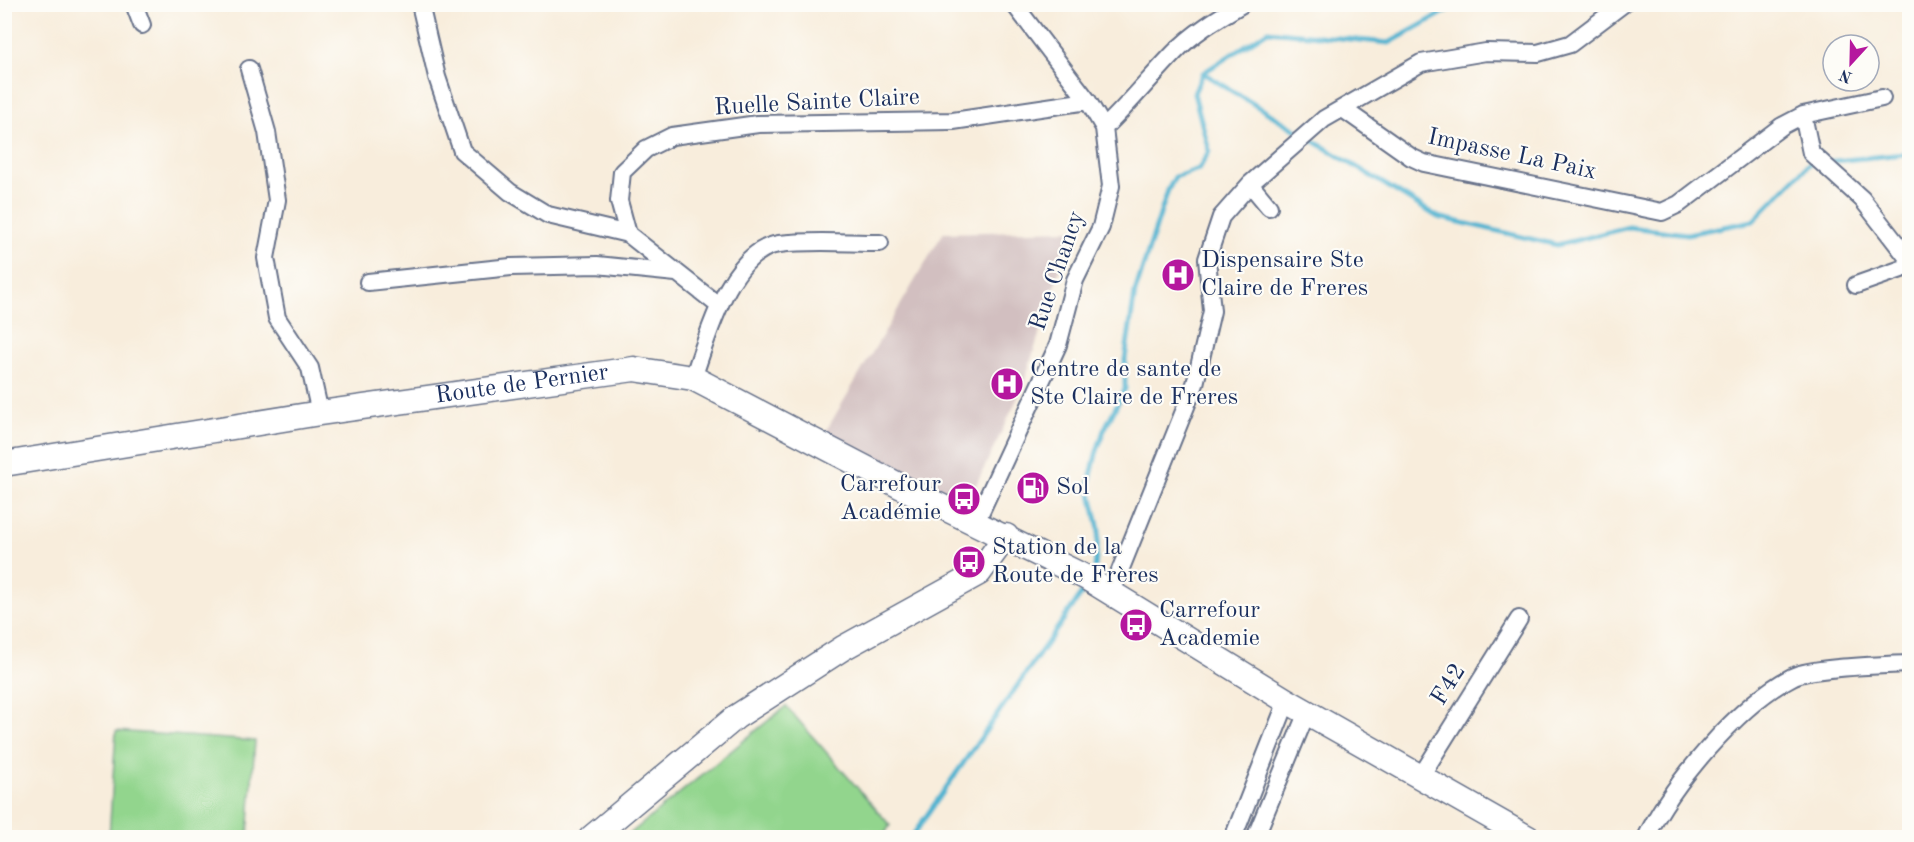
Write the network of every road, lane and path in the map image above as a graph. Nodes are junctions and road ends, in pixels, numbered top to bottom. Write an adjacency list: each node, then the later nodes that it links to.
1 (134, 4): 6 (street)
2 (420, 4): 15 (street)
3 (1014, 4): 9 (street)
4 (1242, 4): 12 (street)
5 (1623, 4): 10 (street)
6 (142, 25)
7 (249, 69): 23 (street)
8 (1882, 98): 11 (street, Impasse La Paix)
9 (1088, 101): 12 (street); 15 (street, Ruelle Sainte Claire)
10 (1343, 109): 11 (street, Impasse La Paix); 13 (street)
11 (1803, 115): 17 (street)
12 (1104, 128): 25 (street, Rue Chancy)
13 (1250, 184): 14 (street); 27 (street)
14 (1269, 207)
15 (628, 234): 18 (street)
16 (880, 243): 21 (street)
17 (1910, 264): 20 (street)
18 (677, 273): 19 (street); 21 (street)
19 (368, 282)
20 (1856, 285)
21 (718, 305): 22 (street)
22 (693, 378): 23 (main road, Route de Pernier); 25 (main road, Route de Pernier)
23 (320, 413): 24 (main road, Route de Pernier)
24 (4, 464)
25 (976, 522): 26 (main road, Route de Pernier)
26 (1006, 536): 27 (main road, Route de Pernier); 33 (main road)
27 (1111, 593): 30 (main road, Route de Pernier)
28 (1519, 619): 31 (street, F42)
29 (1910, 664): 37 (street)
30 (1297, 706): 31 (main road, Route de Pernier); 34 (street); 35 (street)
31 (1421, 776): 32 (main road, Route de Pernier)
32 (1503, 831): 36 (main road, Route de Pernier)
33 (591, 837)
34 (1233, 837)
35 (1255, 837)
36 (1528, 837)
37 (1646, 837)

